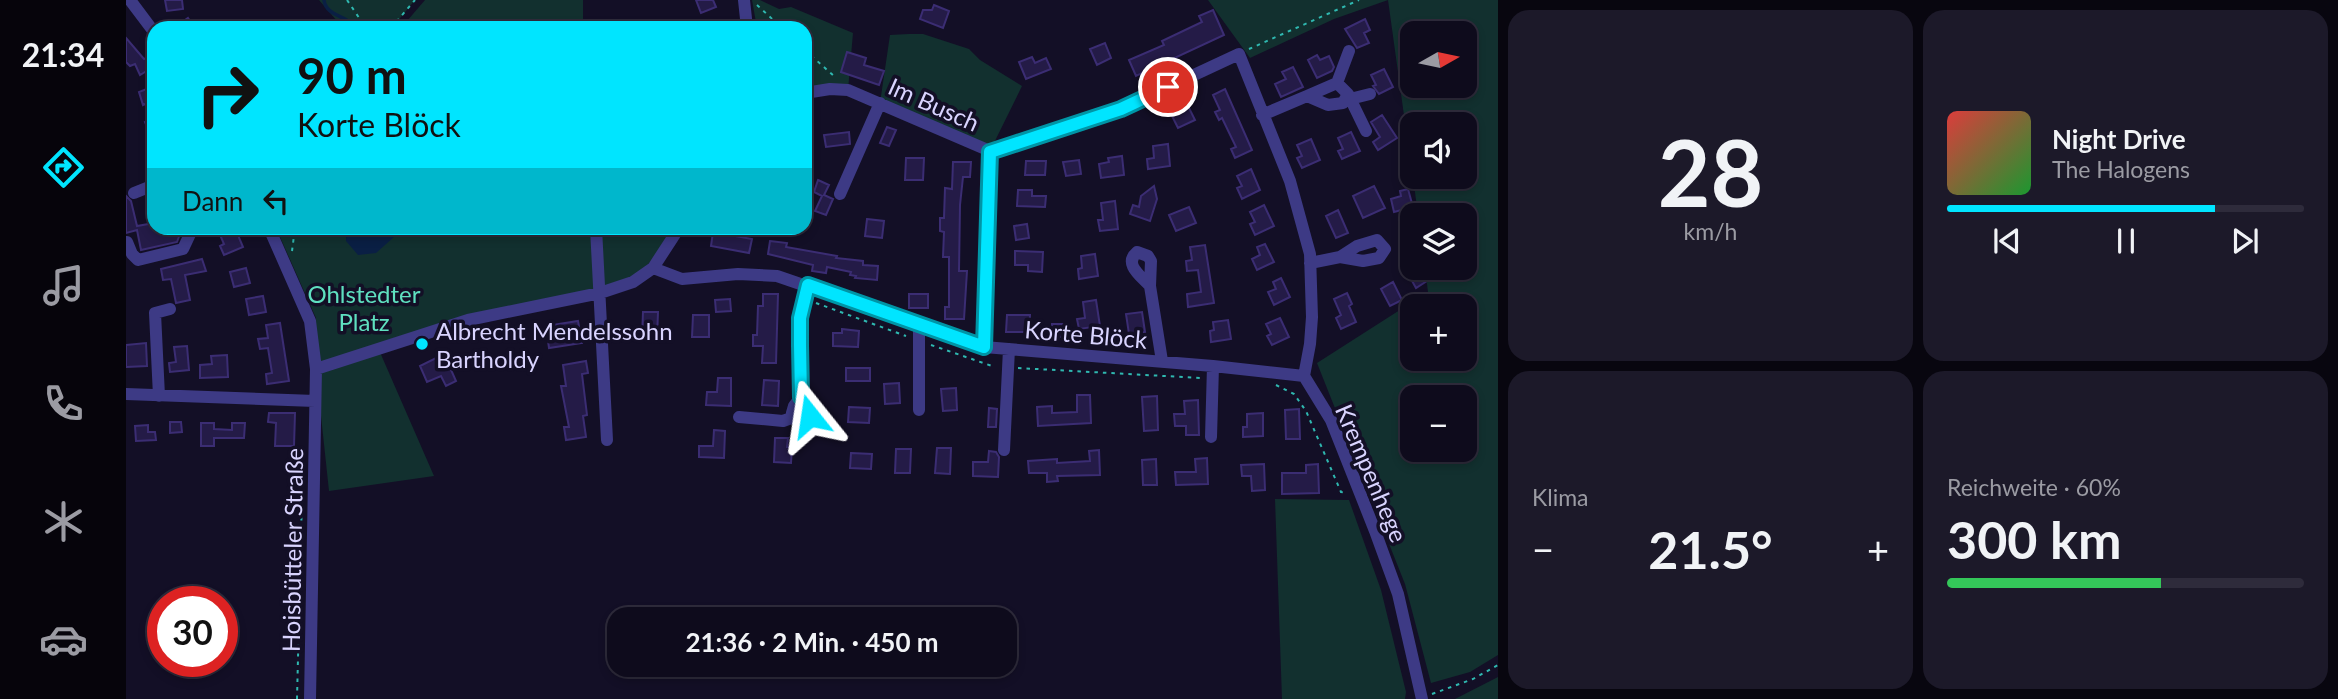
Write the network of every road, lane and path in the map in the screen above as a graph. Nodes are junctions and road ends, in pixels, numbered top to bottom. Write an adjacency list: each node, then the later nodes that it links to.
1 (130, 0): 11 (street)
2 (347, 0): 7 (path)
3 (415, 0): 8 (path)
4 (744, 0): 9 (street)
5 (751, 0): 10 (path)
6 (1359, 0): 13 (path)
7 (361, 21)
8 (397, 21)
9 (746, 21)
10 (774, 21)
11 (147, 23)
12 (1349, 51): 15 (street)
13 (1239, 54): 22 (street); 24 (street, Im Busch)
14 (812, 57): 16 (path)
15 (1336, 83): 19 (street); 20 (street)
16 (848, 90): 17 (street, Im Busch); 21 (street, Im Busch)
17 (812, 92)
18 (1370, 94): 20 (street)
19 (1307, 96): 20 (street); 22 (street)
20 (1349, 97): 23 (street)
21 (880, 103): 24 (street, Im Busch); 27 (street)
22 (1262, 115): 34 (street)
23 (1366, 131)
24 (990, 152): 42 (street)
25 (147, 188): 26 (street)
26 (134, 193)
27 (840, 194)
28 (190, 235): 32 (street)
29 (272, 235): 46 (street)
30 (596, 235): 38 (street)
31 (674, 235): 35 (street)
32 (127, 242)
33 (1340, 257): 34 (street)
34 (1310, 263): 48 (street)
35 (653, 268): 37 (street, Korte Blöck); 38 (street)
36 (1150, 286): 44 (street, Korte Blöck)
37 (806, 291): 40 (street, Korte Blöck); 41 (path); 54 (street)
38 (600, 293): 46 (street); 56 (street)
39 (170, 309): 51 (street)
40 (919, 324): 41 (street); 42 (street, Korte Blöck)
41 (919, 341): 45 (path); 53 (street)
42 (984, 347): 43 (street, Korte Blöck)
43 (1009, 349): 44 (street, Korte Blöck); 45 (street)
44 (1161, 362): 47 (street, Korte Blöck)
45 (1008, 368): 47 (path); 57 (street)
46 (316, 369): 52 (street)
47 (1213, 372): 48 (street, Korte Blöck); 55 (street)
48 (1304, 376): 59 (street, Krempenhege)
49 (1276, 385): 59 (path)
50 (126, 394): 51 (street)
51 (159, 396): 52 (street)
52 (315, 401): 63 (street, Hoisbütteler Straße)
53 (919, 410)
54 (739, 417)
55 (1211, 438)
56 (607, 440)
57 (1004, 450)
58 (304, 452): 62 (path)
59 (1361, 496): 61 (street, Krempenhege)
60 (1498, 665): 61 (path)
61 (1423, 698)
62 (297, 699)
63 (310, 699)

